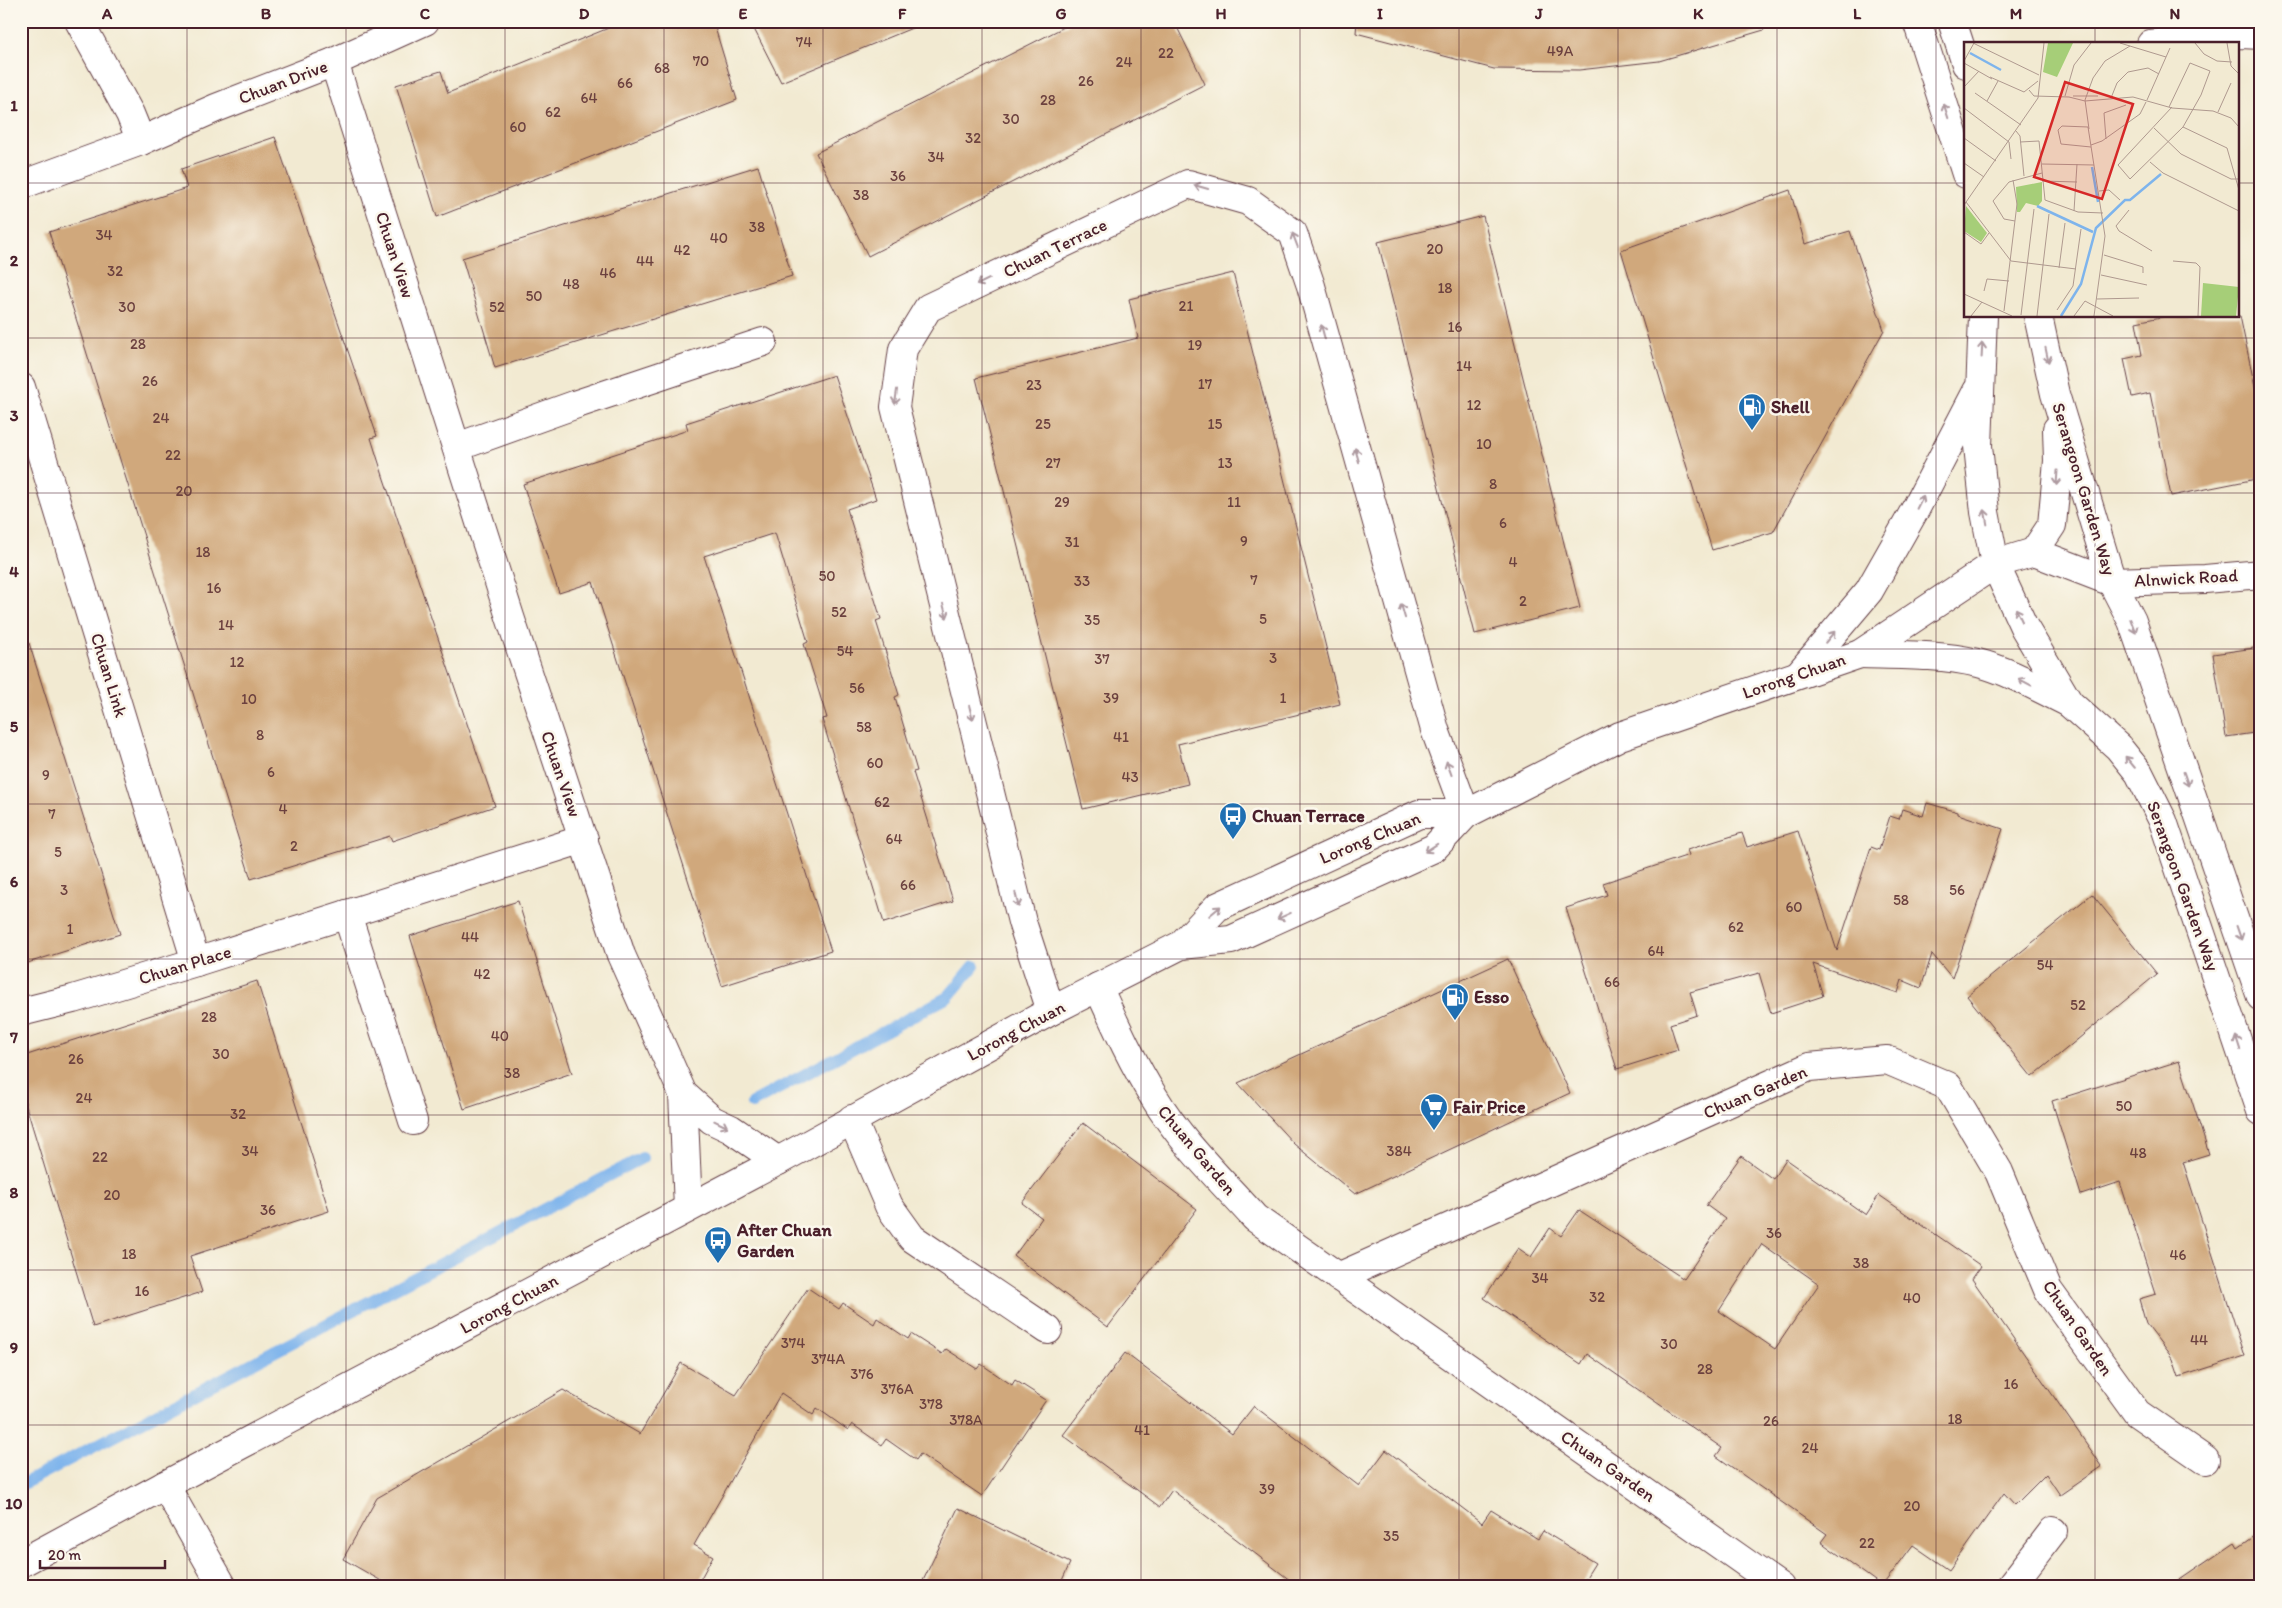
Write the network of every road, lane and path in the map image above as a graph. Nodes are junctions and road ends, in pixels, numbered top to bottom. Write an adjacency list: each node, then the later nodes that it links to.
1 (79, 21): 9 (street)
2 (425, 21): 8 (street, Chuan Drive)
3 (1917, 21): 10 (street, one-way to 3)
4 (1952, 21): 7 (street)
5 (2261, 35): 6 (street)
6 (2169, 42)
7 (1964, 58)
8 (334, 62): 9 (street, Chuan Drive); 18 (street, Chuan View)
9 (141, 141): 11 (street, Chuan Drive)
10 (1964, 168)
11 (21, 185)
12 (1983, 318): 15 (street, Serangoon Garden Way, one-way to 12)
13 (2038, 318): 17 (street, Serangoon Garden Way, one-way to 17)
14 (763, 342): 18 (street)
15 (1980, 384): 20 (street, Serangoon Garden Way, one-way to 15); 24 (street, one-way to 15)
16 (21, 387): 30 (street, Chuan Link)
17 (2055, 394): 19 (street, one-way to 19); 22 (street, Serangoon Garden Way)
18 (457, 447): 27 (street, Chuan View)
19 (2034, 552): 20 (street, Lorong Chuan); 22 (street)
20 (1995, 564): 23 (street, Lorong Chuan); 25 (street, Serangoon Garden Way, one-way to 20)
21 (2261, 574): 22 (street, Alnwick Road)
22 (2112, 582): 32 (street, Serangoon Garden Way, one-way to 32)
23 (1860, 654): 24 (street, Lorong Chuan); 25 (street, one-way to 23)
24 (1799, 674): 26 (street, Lorong Chuan)
25 (2069, 703): 36 (street, Serangoon Garden Way, one-way to 25)
26 (1466, 814): 29 (street, Lorong Chuan, one-way to 29); 29 (street, Lorong Chuan, one-way to 26); 33 (street, Chuan Terrace, one-way to 33)
27 (584, 839): 28 (street, Chuan Place); 35 (street, Chuan View)
28 (347, 914): 30 (street, Chuan Place); 38 (street)
29 (1181, 945): 31 (street, Lorong Chuan)
30 (196, 962): 34 (street, Chuan Place)
31 (1098, 987): 33 (street, Lorong Chuan); 41 (street, Chuan Garden)
32 (2261, 997)
33 (1051, 1011): 37 (street, Lorong Chuan)
34 (21, 1012)
35 (683, 1094): 39 (street, Chuan View, one-way to 39); 40 (street, Chuan View)
36 (2260, 1108)
37 (852, 1119): 39 (street, Lorong Chuan); 42 (street)
38 (413, 1121)
39 (778, 1161): 40 (street, Lorong Chuan)
40 (688, 1208): 44 (street, Lorong Chuan)
41 (1338, 1277): 43 (street, Chuan Garden); 48 (street, Chuan Garden)
42 (1048, 1330)
43 (2205, 1460)
44 (165, 1485): 46 (street, Lorong Chuan); 47 (street)
45 (2053, 1531): 49 (street)
46 (21, 1563)
47 (223, 1587)
48 (1780, 1587)
49 (2010, 1587)

